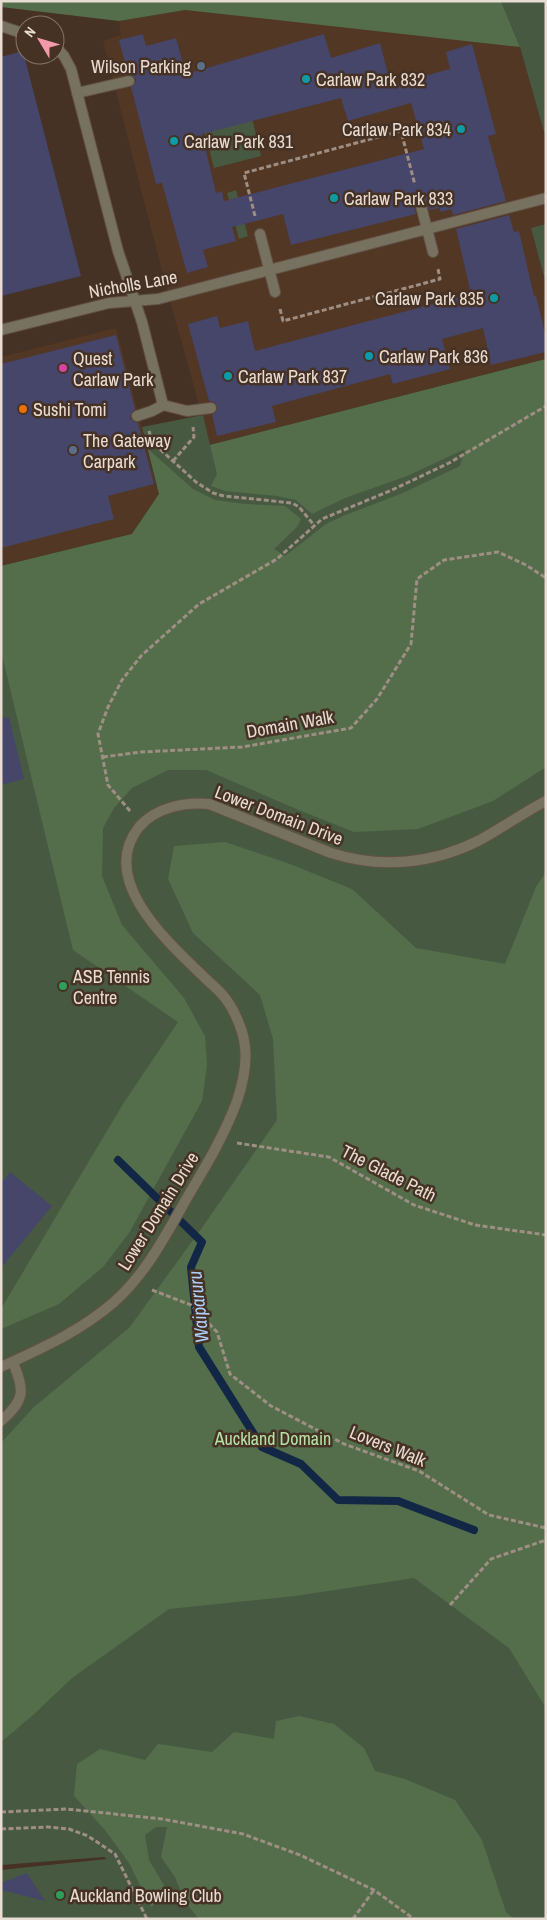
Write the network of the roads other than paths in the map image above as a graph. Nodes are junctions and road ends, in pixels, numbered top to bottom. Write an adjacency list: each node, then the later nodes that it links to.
1 (1, 26): 2 (street)
2 (15, 31)
3 (65, 58): 5 (street)
4 (130, 81): 5 (street)
5 (76, 93): 13 (street)
6 (546, 198): 8 (street, Nicholls Lane)
7 (420, 202): 8 (street)
8 (427, 228): 10 (street); 11 (street, Nicholls Lane)
9 (260, 234): 11 (street)
10 (433, 252)
11 (269, 270): 12 (street); 13 (street, Nicholls Lane)
12 (275, 292)
13 (133, 301): 14 (street, Nicholls Lane); 15 (street)
14 (1, 330)
15 (163, 405): 16 (street); 17 (street)
16 (211, 408)
17 (137, 416)
18 (546, 801): 19 (street, Lower Domain Drive)
19 (13, 1362): 20 (street, Lower Domain Drive); 21 (street)
20 (1, 1367)
21 (1, 1421)

